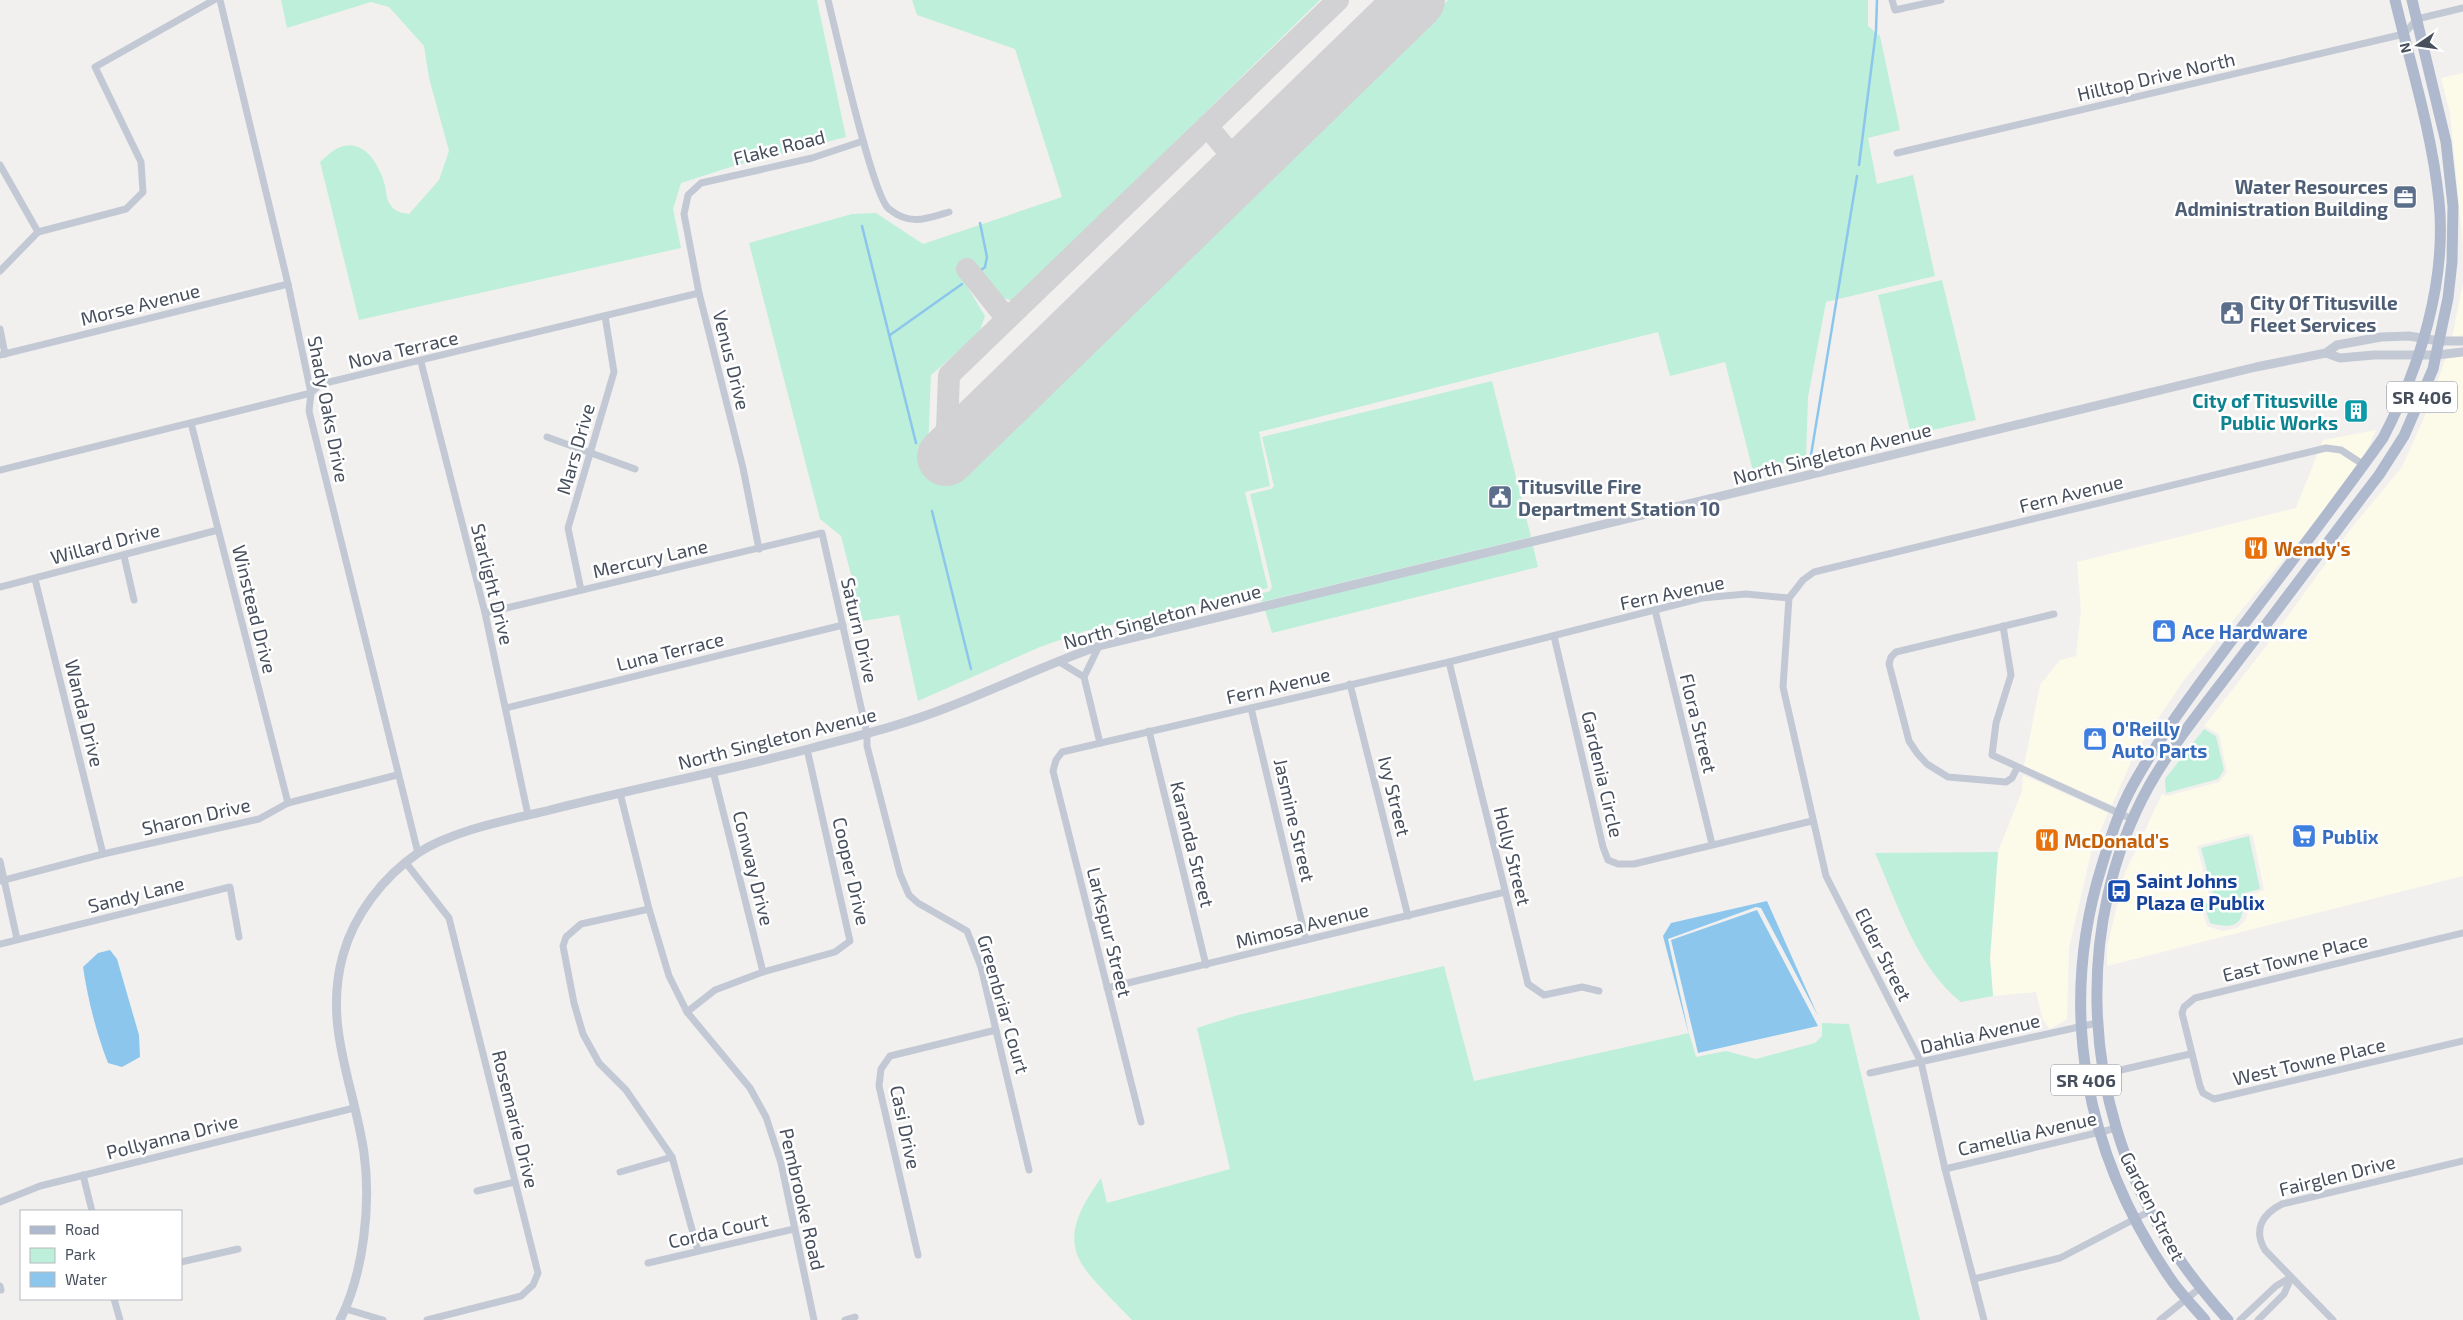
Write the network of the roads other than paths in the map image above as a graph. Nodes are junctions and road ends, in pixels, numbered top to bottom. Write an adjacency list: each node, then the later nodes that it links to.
1 (214, 0): 16 (street)
2 (220, 0): 18 (street, Shady Oaks Drive)
3 (828, 0): 11 (street)
4 (1892, 0): 5 (street)
5 (1941, 0)
6 (2395, 0): 10 (main road, Garden Street / SR 406)
7 (2412, 0): 9 (main road, Garden Street / SR 406)
8 (2463, 8): 9 (street)
9 (2417, 19): 10 (street); 23 (main road, Garden Street / SR 406)
10 (2404, 34): 12 (street, Hilltop Drive North); 22 (main road, Garden Street / SR 406)
11 (863, 141): 14 (street, Flake Road); 15 (street)
12 (1896, 153)
13 (0, 166): 16 (street)
14 (701, 183): 19 (street, Venus Drive)
15 (949, 212)
16 (38, 232): 17 (street)
17 (0, 271)
18 (288, 284): 27 (street, Morse Avenue); 31 (street, Shady Oaks Drive)
19 (699, 293): 20 (street, Nova Terrace); 40 (street, Venus Drive)
20 (605, 316): 30 (street, Nova Terrace); 34 (street, Mars Drive)
21 (0, 329): 27 (street)
22 (2423, 339): 23 (street, North Singleton Avenue); 26 (street, North Singleton Avenue); 29 (main road, Garden Street / SR 406)
23 (2439, 341): 24 (street, North Singleton Avenue); 28 (main road, Garden Street / SR 406)
24 (2463, 341)
25 (2463, 352): 28 (street, North Singleton Avenue)
26 (2326, 353): 29 (street, North Singleton Avenue); 57 (street, North Singleton Avenue)
27 (3, 354)
28 (2437, 355): 29 (street, North Singleton Avenue); 49 (main road, Garden Street / SR 406)
29 (2418, 356): 35 (main road, Garden Street / SR 406)
30 (421, 362): 31 (street, Nova Terrace); 51 (street, Starlight Drive)
31 (311, 394): 32 (street, Nova Terrace); 71 (street, Shady Oaks Drive)
32 (191, 423): 37 (street, Nova Terrace); 38 (street, Winstead Drive)
33 (547, 437): 34 (street)
34 (591, 453): 36 (street); 45 (street, Mars Drive)
35 (2364, 465): 42 (main road, Garden Street / SR 406); 47 (street, Fern Avenue)
36 (635, 469)
37 (0, 470)
38 (218, 530): 41 (street, Willard Drive); 73 (street, Winstead Drive)
39 (822, 534): 40 (street, Mercury Lane); 53 (street, Saturn Drive)
40 (759, 549): 45 (street, Mercury Lane)
41 (124, 556): 43 (street, Willard Drive); 48 (street)
42 (2295, 557): 46 (main road, Garden Street / SR 406); 49 (main road)
43 (35, 579): 44 (street, Willard Drive); 80 (street, Wanda Drive)
44 (0, 587)
45 (581, 590): 51 (street, Mercury Lane)
46 (2269, 591): 56 (main road); 74 (main road, Garden Street / SR 406)
47 (1789, 598): 50 (street, Fern Avenue); 77 (street, Elder Street)
48 (134, 600)
49 (2283, 602): 56 (main road, Garden Street / SR 406)
50 (1655, 610): 55 (street, Fern Avenue); 78 (street, Flora Street)
51 (485, 613): 62 (street, Starlight Drive)
52 (2054, 614): 54 (street)
53 (843, 626): 62 (street, Luna Terrace); 65 (street, Saturn Drive)
54 (2003, 626): 69 (street); 69 (street)
55 (1554, 636): 59 (street, Fern Avenue); 78 (street, Gardenia Circle)
56 (2258, 636): 76 (main road, Garden Street / SR 406)
57 (1099, 646): 58 (street, North Singleton Avenue); 60 (street)
58 (1058, 661): 60 (street); 65 (street, North Singleton Avenue)
59 (1449, 662): 61 (street, Fern Avenue); 84 (street, Holly Street)
60 (1084, 677): 66 (street)
61 (1350, 684): 63 (street, Fern Avenue); 86 (street, Ivy Street)
62 (506, 708): 75 (street, Starlight Drive)
63 (1252, 708): 64 (street, Fern Avenue); 90 (street, Jasmine Street)
64 (1150, 731): 66 (street, Fern Avenue); 92 (street, Karanda Street)
65 (867, 734): 67 (street, North Singleton Avenue); 99 (street, Greenbriar Court)
66 (1100, 743): 68 (street, Fern Avenue)
67 (808, 750): 70 (street, North Singleton Avenue); 93 (street, Cooper Drive)
68 (1062, 752): 94 (street, Larkspur Street)
69 (2017, 768): 74 (street)
70 (713, 771): 72 (street, North Singleton Avenue); 93 (street, Conway Drive)
71 (397, 775): 73 (street, Sharon Drive); 79 (street, Shady Oaks Drive)
72 (620, 793): 75 (street, North Singleton Avenue); 85 (street, Pembrooke Road)
73 (288, 803): 80 (street, Sharon Drive)
74 (2120, 814): 76 (street); 98 (main road, Garden Street / SR 406)
75 (528, 815): 79 (street, North Singleton Avenue)
76 (2134, 820): 97 (main road, Garden Street / SR 406)
77 (1812, 821): 78 (street, Gardenia Circle); 102 (street, Elder Street)
78 (1712, 844)
79 (418, 853): 82 (street, North Singleton Avenue)
80 (103, 854): 83 (street, Sharon Drive)
81 (0, 861): 83 (street)
82 (406, 863): 106 (street, North Singleton Avenue); 116 (street, Rosemarie Drive)
83 (2, 880): 89 (street)
84 (1505, 892): 86 (street, Mimosa Avenue); 95 (street, Holly Street)
85 (649, 909): 96 (street, Pembrooke Road); 110 (street)
86 (1408, 916): 90 (street, Mimosa Avenue)
87 (2463, 933): 101 (street, East Towne Place)
88 (239, 937): 89 (street, Sandy Lane)
89 (17, 939): 91 (street, Sandy Lane)
90 (1306, 940): 92 (street, Mimosa Avenue)
91 (0, 944)
92 (1206, 965): 94 (street, Mimosa Avenue)
93 (763, 972): 96 (street, Cooper Drive)
94 (1107, 988): 107 (street, Larkspur Street)
95 (1599, 991)
96 (687, 1012): 122 (street, Pembrooke Road)
97 (2098, 1023): 98 (street, Dahlia Avenue); 104 (main road, Garden Street / SR 406)
98 (2081, 1027): 102 (street, Dahlia Avenue); 105 (main road, Garden Street / SR 406)
99 (996, 1030): 113 (street, Greenbriar Court); 125 (street, Casi Drive)
100 (2463, 1041): 101 (street, West Towne Place)
101 (2190, 1054): 104 (street)
102 (1921, 1062): 103 (street, Dahlia Avenue); 112 (street, Elder Street)
103 (1870, 1073)
104 (2102, 1075): 105 (street); 108 (main road, Garden Street / SR 406)
105 (2086, 1078): 109 (main road, Garden Street / SR 406)
106 (354, 1108): 115 (street, Pollyanna Drive); 133 (street, North Singleton Avenue)
107 (1141, 1122)
108 (2117, 1128): 109 (street, Camellia Avenue); 120 (main road, Garden Street / SR 406)
109 (2100, 1132): 112 (street, Camellia Avenue); 121 (main road, Garden Street / SR 406)
110 (672, 1157): 114 (street); 124 (street)
111 (2463, 1161): 128 (street, Fairglen Drive)
112 (1945, 1169): 129 (street, Elder Street)
113 (1029, 1170)
114 (620, 1172)
115 (83, 1175): 118 (street, Pollyanna Drive); 119 (street)
116 (515, 1182): 117 (street); 138 (street, Rosemarie Drive)
117 (477, 1191)
118 (0, 1202)
119 (92, 1210)
120 (2150, 1211): 121 (street); 130 (main road, Garden Street / SR 406)
121 (2136, 1220): 129 (street); 131 (main road, Garden Street / SR 406)
122 (794, 1229): 124 (street, Corda Court); 139 (street, Pembrooke Road)
123 (238, 1249): 126 (street)
124 (698, 1251): 127 (street, Corda Court)
125 (918, 1255)
126 (182, 1262)
127 (648, 1263)
128 (2291, 1277): 145 (street); 146 (street); 147 (street, Fairglen Drive)
129 (1974, 1279): 141 (street, Elder Street)
130 (2200, 1288): 131 (street); 144 (main road, Garden Street / SR 406)
131 (2187, 1298): 142 (street); 143 (main road, Garden Street / SR 406)
132 (114, 1300): 135 (street)
133 (346, 1309): 136 (street, North Singleton Avenue); 137 (street)
134 (855, 1317): 140 (street)
135 (120, 1320)
136 (340, 1320)
137 (383, 1320)
138 (426, 1320)
139 (814, 1320)
140 (845, 1320)
141 (1984, 1320)
142 (2160, 1320)
143 (2205, 1320)
144 (2228, 1320)
145 (2240, 1320)
146 (2258, 1320)
147 (2333, 1320)

